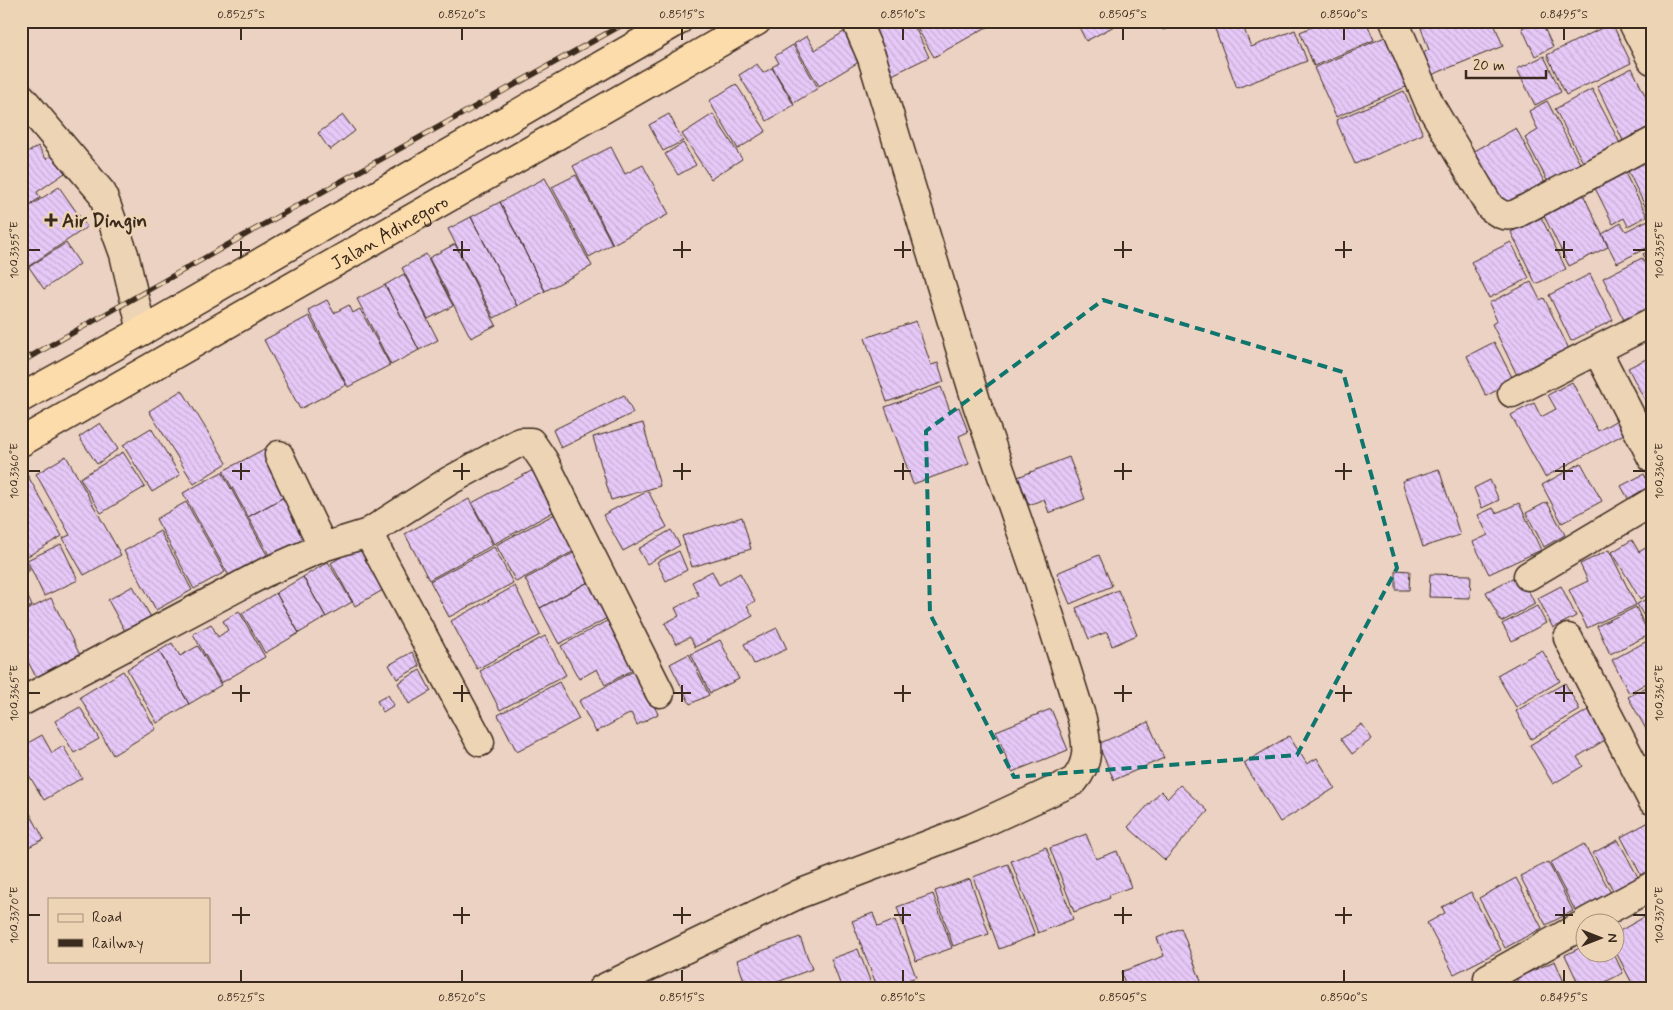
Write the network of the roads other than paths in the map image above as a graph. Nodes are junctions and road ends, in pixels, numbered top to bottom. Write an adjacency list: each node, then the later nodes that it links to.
1 (678, 21): 10 (highway, Jalan Adinegoro)
2 (756, 21): 14 (highway, Jalan Adinegoro)
3 (856, 21): 30 (street)
4 (1394, 21): 8 (street)
5 (1632, 21): 6 (street)
6 (1652, 60)
7 (21, 97): 10 (street)
8 (1652, 142)
9 (1652, 322): 11 (street)
10 (142, 331): 13 (highway, Jalan Adinegoro)
11 (1597, 350): 12 (street); 16 (street)
12 (1512, 393)
13 (21, 398)
14 (21, 442)
15 (279, 455): 19 (street)
16 (1652, 458)
17 (1652, 502): 20 (street)
18 (368, 533): 19 (street); 22 (street); 24 (street)
19 (323, 547): 23 (street)
20 (1528, 576)
21 (1568, 638): 25 (street)
22 (660, 693)
23 (21, 702)
24 (480, 742)
25 (1652, 800)
26 (1652, 886): 27 (street)
27 (1606, 912)
28 (1576, 929): 29 (street)
29 (1488, 978)
30 (602, 989)

